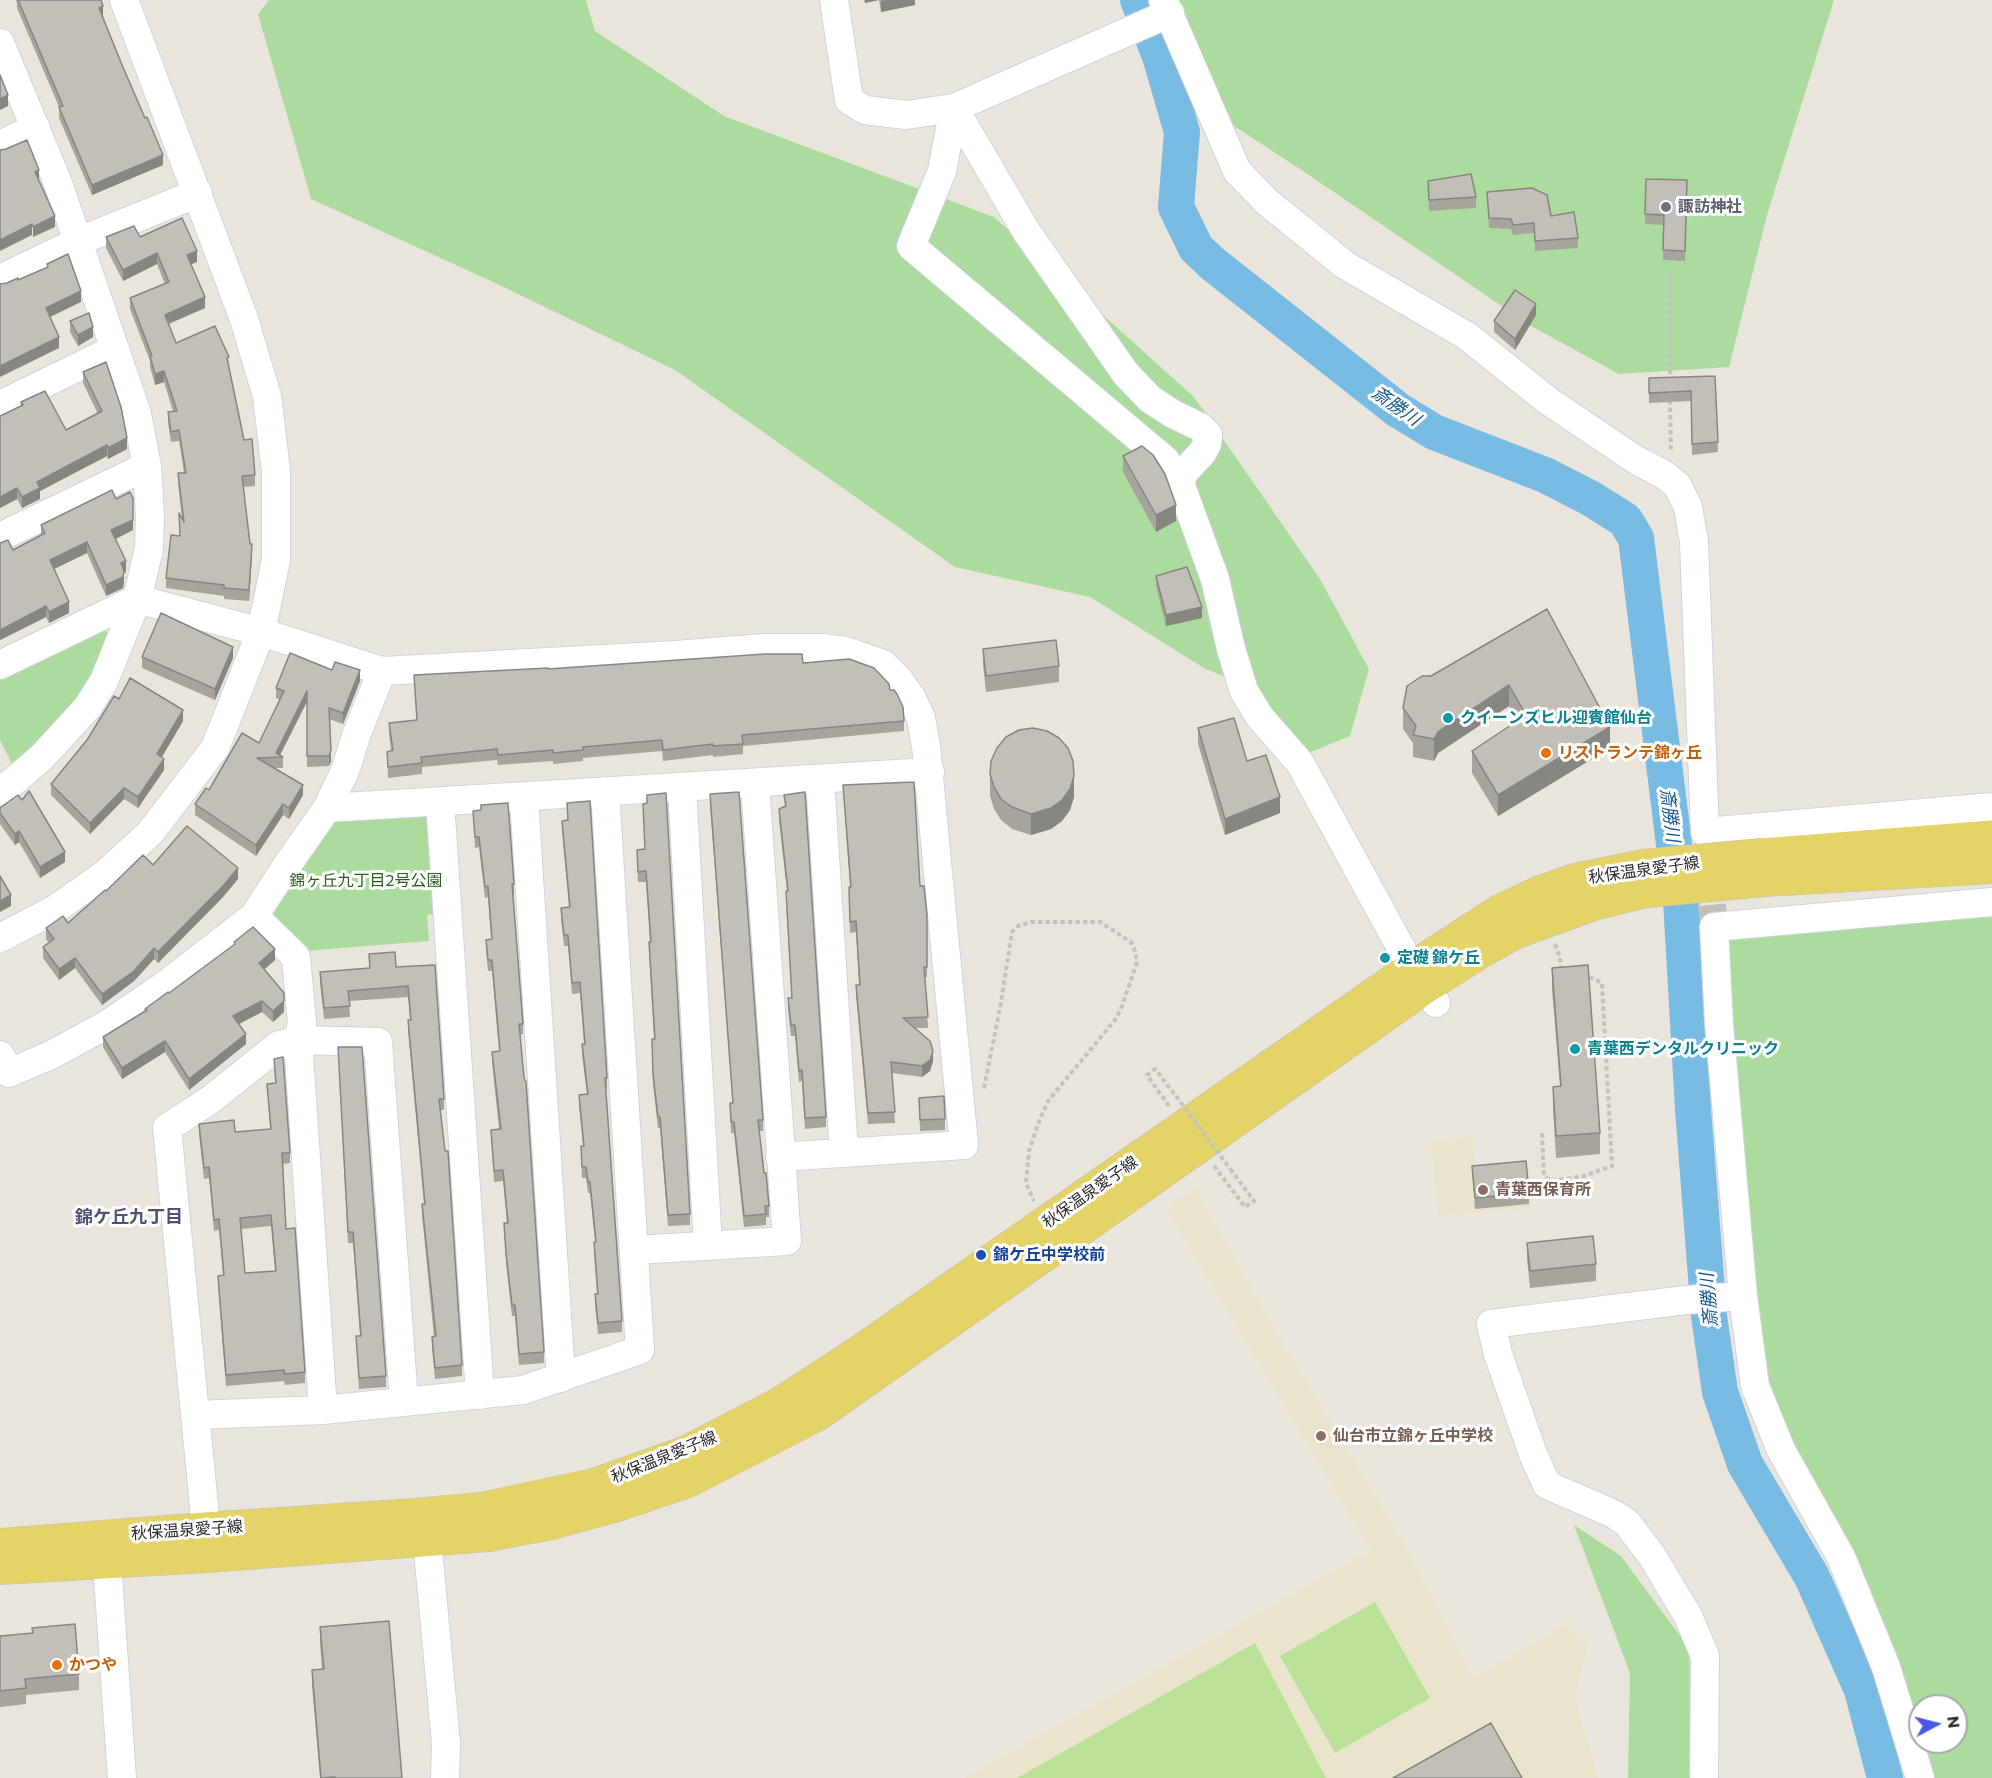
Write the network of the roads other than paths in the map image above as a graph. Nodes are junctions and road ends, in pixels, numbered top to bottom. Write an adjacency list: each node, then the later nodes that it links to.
1 (124, 0): 8 (street)
2 (834, 0): 5 (street)
3 (1157, 15): 5 (street); 28 (street)
4 (0, 43): 6 (street)
5 (954, 108): 14 (street); 14 (street)
6 (36, 128): 7 (street); 9 (street)
7 (0, 146)
8 (198, 194): 9 (street); 17 (street)
9 (79, 242): 10 (street); 11 (street)
10 (0, 279)
11 (115, 349): 12 (street); 13 (street)
12 (0, 405)
13 (147, 466): 15 (street); 16 (street)
14 (1180, 483): 36 (street)
15 (0, 537)
16 (137, 599): 17 (street); 18 (street); 24 (street)
17 (261, 632): 19 (street); 35 (street)
18 (0, 665)
19 (382, 671): 20 (street); 29 (street)
20 (930, 772): 21 (street); 39 (street)
21 (820, 779): 22 (street); 39 (street)
22 (755, 784): 23 (street); 40 (street)
23 (682, 787): 25 (street); 41 (street)
24 (0, 791)
25 (605, 791): 26 (street); 42 (street)
26 (524, 798): 27 (street); 44 (street)
27 (440, 802): 29 (street); 45 (street)
28 (1992, 807)
29 (327, 808): 34 (street)
30 (1992, 837): 32 (main road, 秋保温泉愛子線)
31 (1992, 867): 32 (main road, 秋保温泉愛子線)
32 (1763, 868): 36 (main road, 秋保温泉愛子線, bridge)
33 (1992, 902): 43 (street)
34 (254, 916): 37 (street); 38 (street)
35 (0, 938)
36 (1424, 986): 49 (main road, 秋保温泉愛子線); 50 (main road, 秋保温泉愛子線)
37 (298, 1040): 46 (street); 47 (street); 48 (street)
38 (0, 1055)
39 (844, 1153): 40 (street)
40 (780, 1157): 41 (street)
41 (708, 1246): 42 (street)
42 (636, 1250): 44 (street)
43 (1740, 1296): 56 (street); 57 (street)
44 (561, 1378): 45 (street)
45 (480, 1395): 46 (street)
46 (405, 1402): 47 (street)
47 (323, 1410): 48 (street)
48 (195, 1415): 50 (street)
49 (427, 1540): 50 (main road, 秋保温泉愛子線); 55 (street)
50 (206, 1542): 51 (main road, 秋保温泉愛子線); 52 (main road, 秋保温泉愛子線)
51 (0, 1545)
52 (107, 1562): 53 (main road, 秋保温泉愛子線); 54 (street)
53 (0, 1568)
54 (122, 1778)
55 (445, 1778)
56 (1704, 1778)
57 (1920, 1778)

